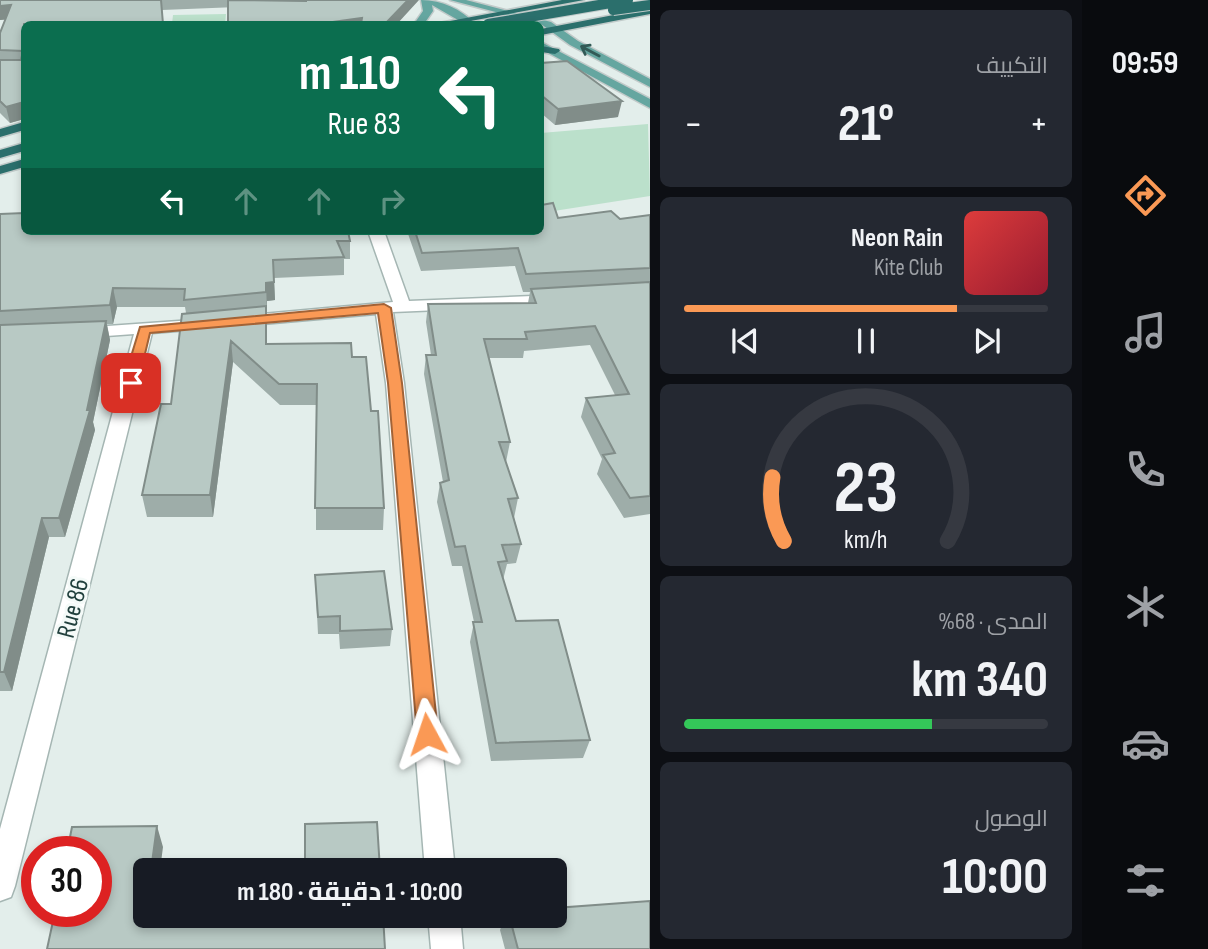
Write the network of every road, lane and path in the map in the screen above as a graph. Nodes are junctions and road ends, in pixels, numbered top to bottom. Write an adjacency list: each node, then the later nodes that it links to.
1 (426, 0): 4 (main road); 8 (main road)
2 (579, 0): 6 (highway)
3 (628, 0): 11 (highway, bridge)
4 (451, 4): 6 (main road); 9 (main road)
5 (650, 5): 13 (highway, bridge)
6 (507, 11): 10 (highway); 12 (main road)
7 (650, 13): 15 (highway)
8 (421, 21)
9 (467, 21)
10 (472, 21)
11 (506, 21)
12 (535, 21)
13 (544, 22)
14 (544, 24): 15 (main road)
15 (558, 29): 16 (highway); 18 (main road, one-way to 15)
16 (544, 31)
17 (544, 48): 19 (main road)
18 (650, 84)
19 (650, 104)
20 (21, 127): 21 (highway)
21 (0, 132)
22 (21, 136): 23 (highway)
23 (0, 142)
24 (21, 148): 25 (highway)
25 (0, 154)
26 (21, 164): 27 (highway)
27 (0, 170)
28 (377, 235): 30 (street)
29 (569, 299): 30 (street)
30 (393, 307): 31 (street); 33 (street)
31 (144, 330): 32 (street); 34 (street, Rue 86)
32 (66, 334)
33 (439, 858)
34 (0, 886)
35 (445, 928): 36 (street)
36 (447, 949)

